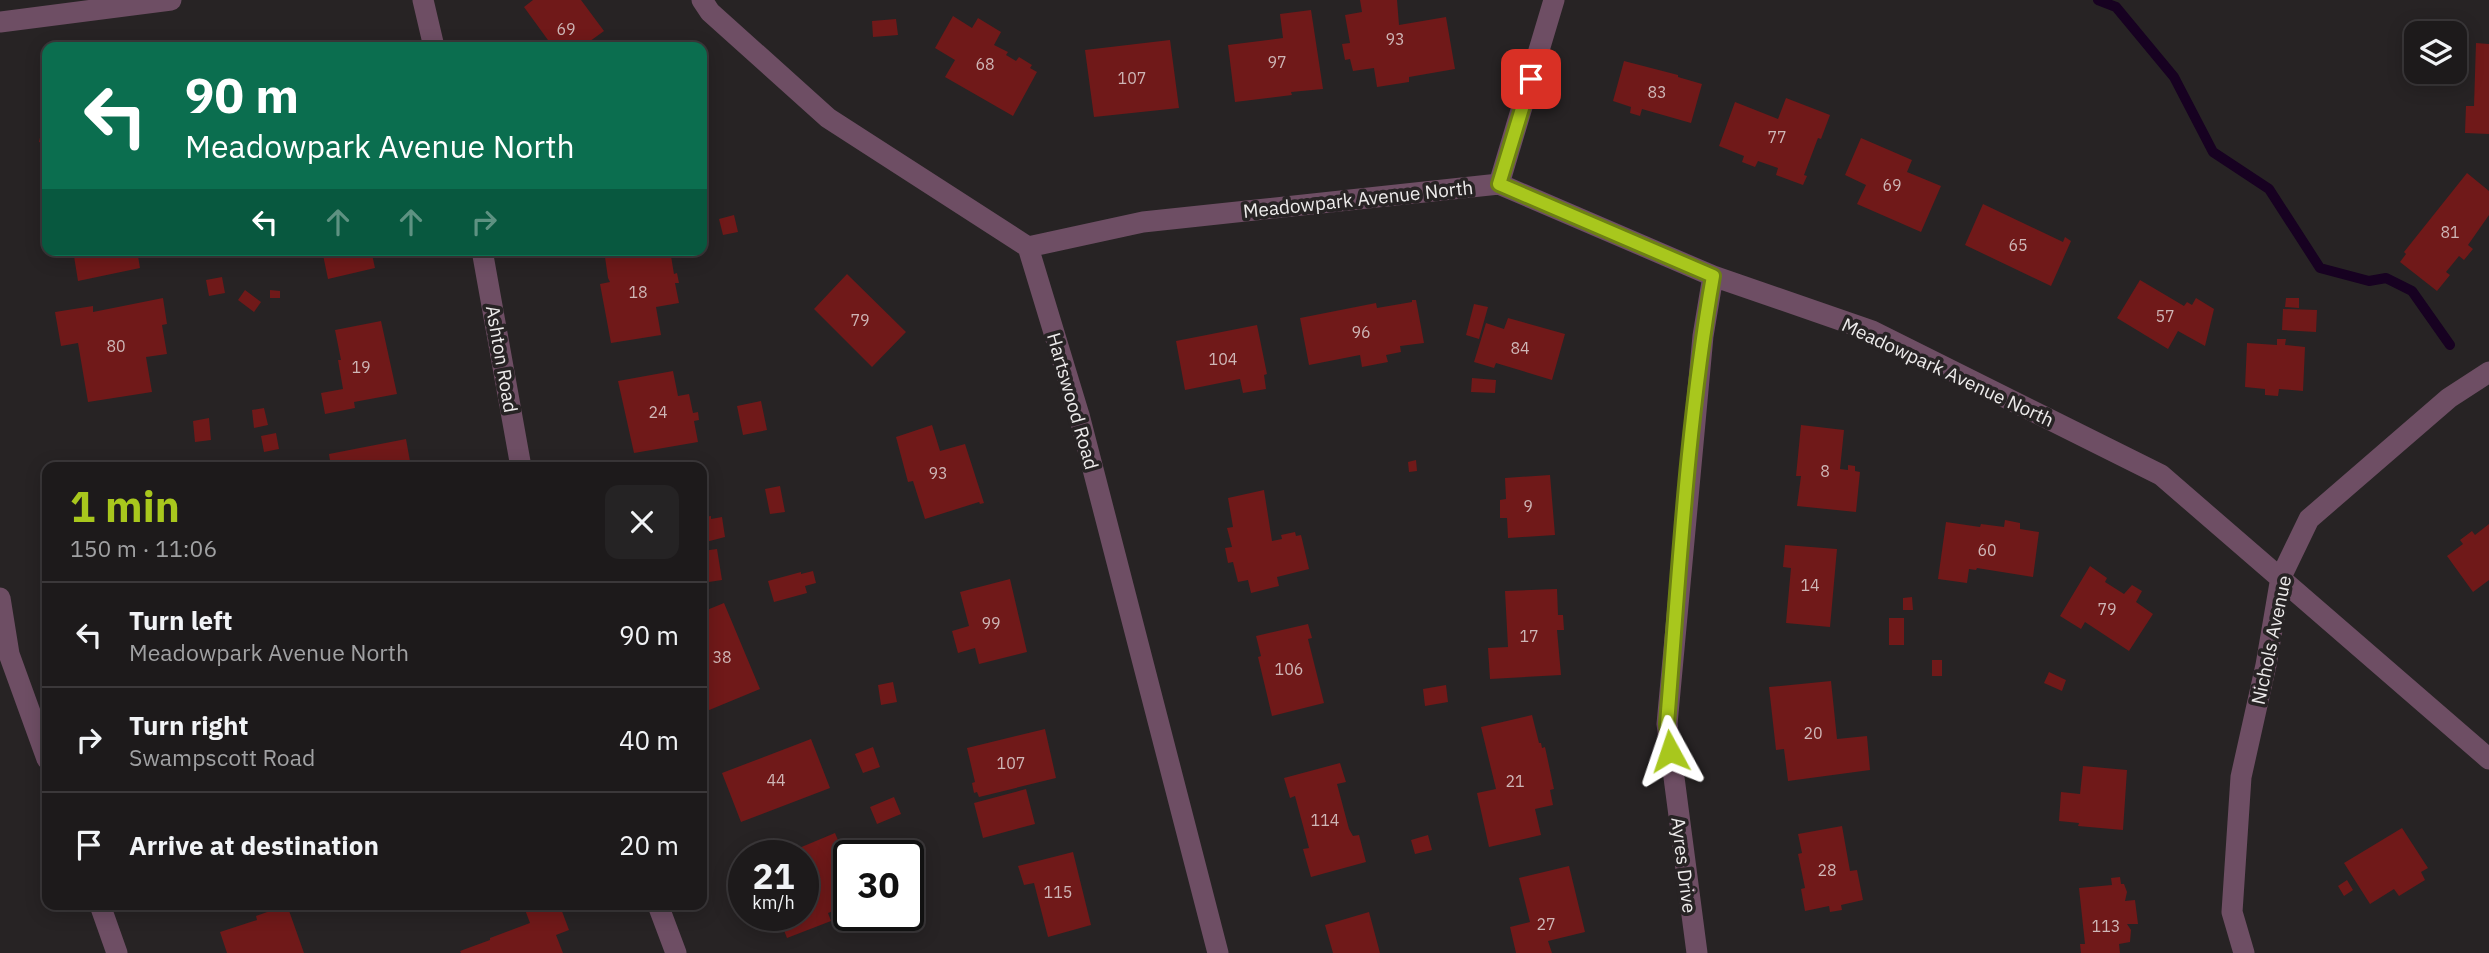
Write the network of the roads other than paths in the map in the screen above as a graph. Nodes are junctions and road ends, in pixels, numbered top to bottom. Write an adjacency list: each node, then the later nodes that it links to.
1 (171, 0): 5 (street)
2 (422, 0): 6 (street)
3 (702, 0): 8 (street)
4 (1554, 0): 7 (street)
5 (0, 22)
6 (433, 42)
7 (1499, 184): 8 (street, Meadowpark Avenue North); 10 (street, Meadowpark Avenue North)
8 (1028, 247): 21 (street, Hartswood Road)
9 (483, 256): 12 (street, Ashton Road)
10 (1713, 276): 13 (street, Meadowpark Avenue North); 22 (street, Ayres Drive)
11 (2489, 372): 13 (street, Nichols Avenue)
12 (520, 462)
13 (2281, 577): 16 (street, Meadowpark Avenue North); 23 (street, Nichols Avenue)
14 (0, 598): 15 (street)
15 (42, 745)
16 (2489, 759)
17 (102, 910): 19 (street)
18 (660, 910): 20 (street)
19 (117, 953)
20 (676, 953)
21 (1218, 953)
22 (1697, 953)
23 (2244, 953)

